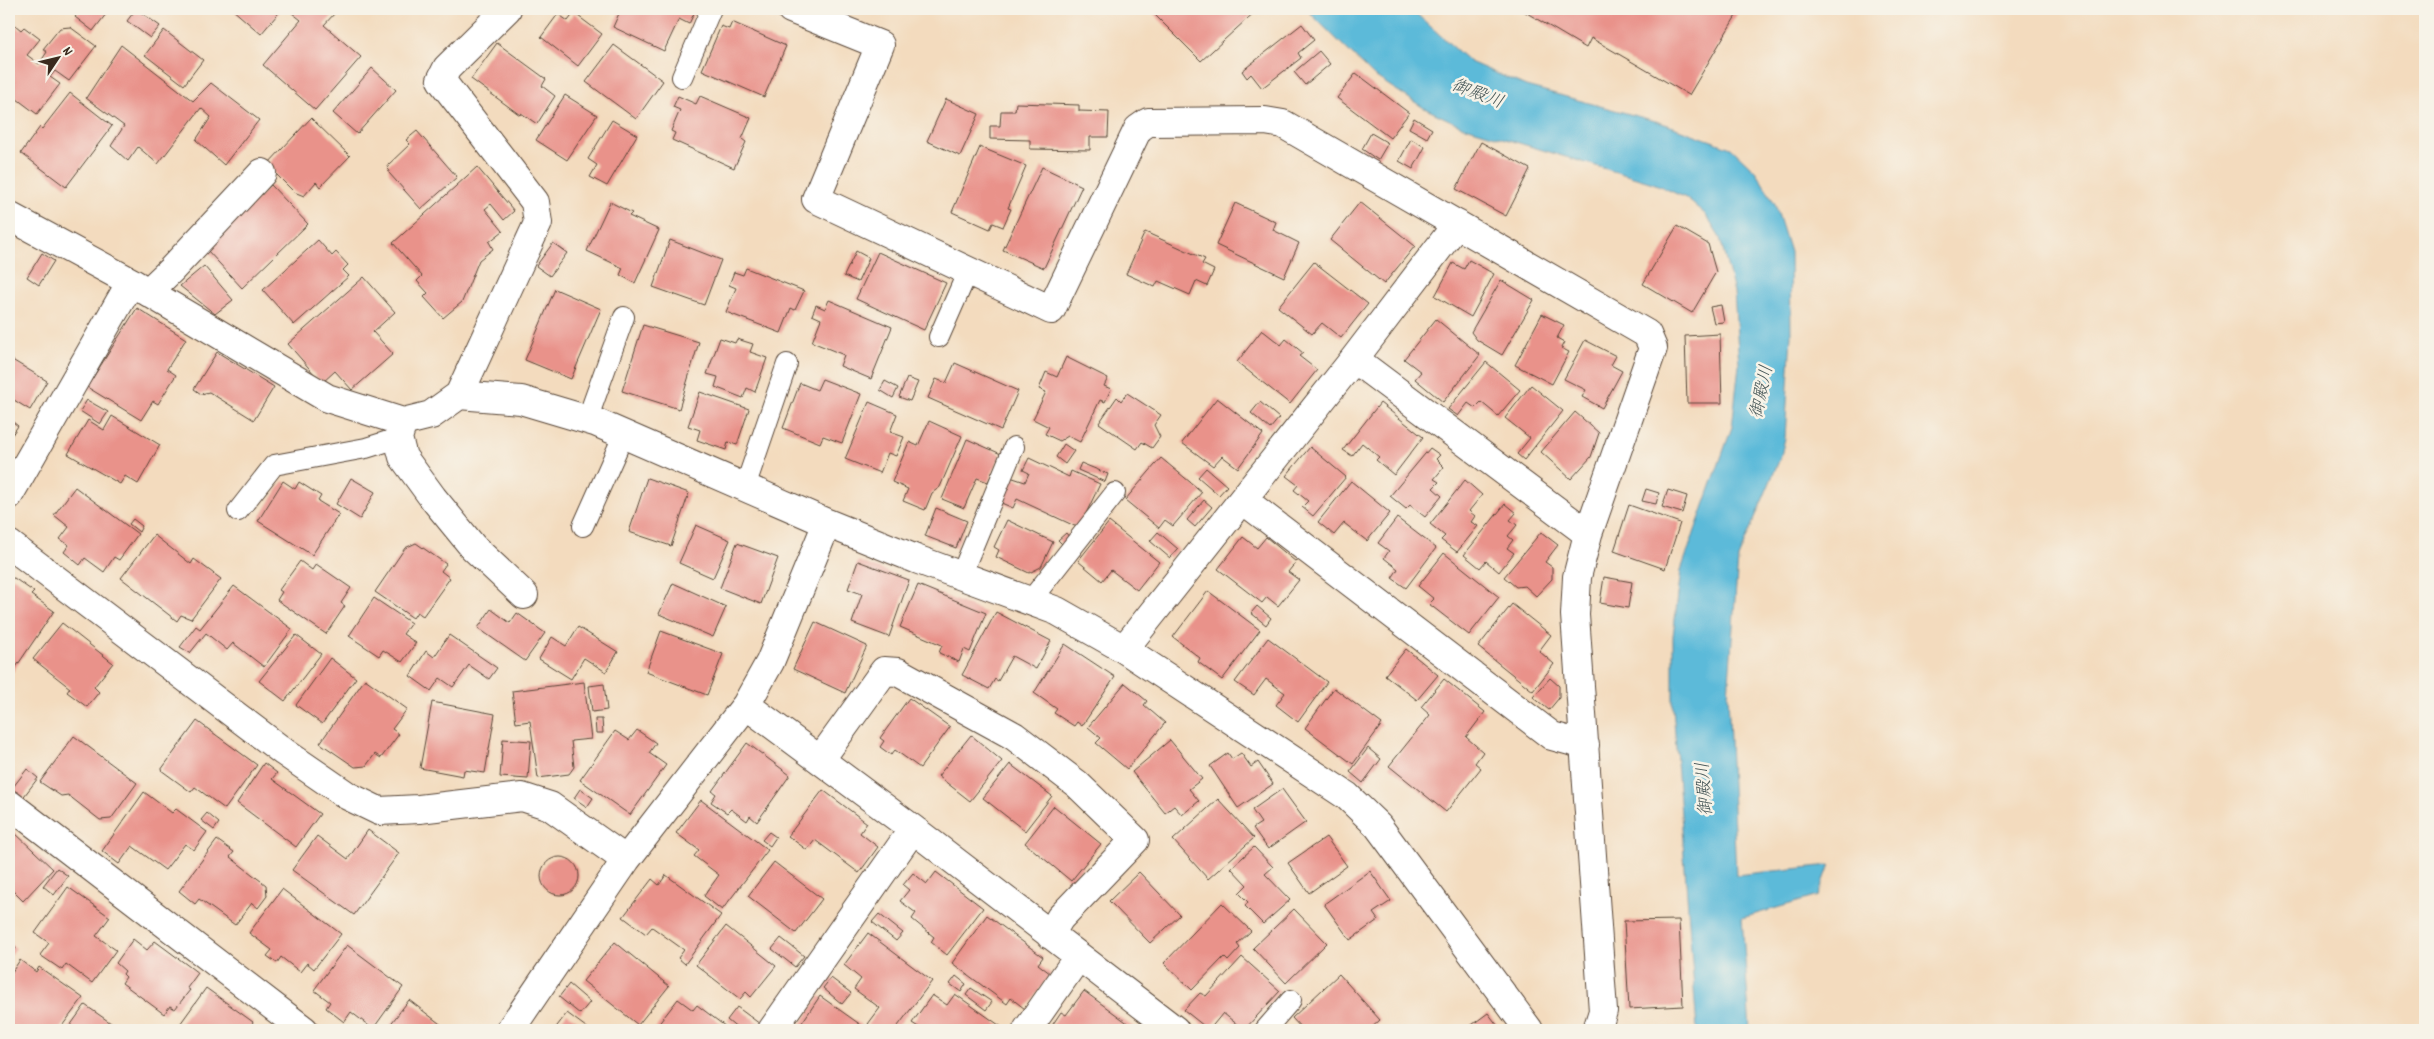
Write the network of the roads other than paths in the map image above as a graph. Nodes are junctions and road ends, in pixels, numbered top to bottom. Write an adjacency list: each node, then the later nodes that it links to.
1 (507, 9): 14 (street)
2 (711, 9): 4 (lane)
3 (791, 9): 8 (street)
4 (682, 77)
5 (262, 173): 9 (street)
6 (9, 216): 9 (street)
7 (1456, 224): 8 (street); 12 (street); 26 (street)
8 (968, 271): 11 (lane)
9 (140, 287): 16 (street); 21 (street)
10 (624, 316): 15 (lane)
11 (939, 337)
12 (1354, 358): 22 (street); 26 (street)
13 (787, 364): 19 (lane)
14 (459, 395): 15 (street); 16 (street)
15 (587, 420): 17 (street)
16 (400, 430): 23 (lane); 29 (street)
17 (624, 434): 19 (street); 25 (lane)
18 (1014, 446): 28 (lane)
19 (745, 487): 24 (street)
20 (1115, 493): 30 (lane)
21 (9, 495)
22 (1243, 500): 31 (street); 33 (street)
23 (238, 511)
24 (827, 523): 28 (street); 32 (street)
25 (583, 526)
26 (1588, 534): 33 (street)
27 (9, 544): 37 (street)
28 (960, 575): 30 (street)
29 (524, 595)
30 (1030, 601): 31 (street)
31 (1124, 649): 47 (street)
32 (746, 705): 34 (street); 37 (street)
33 (1585, 745): 48 (street)
34 (820, 760): 36 (street); 38 (street)
35 (9, 804): 41 (street)
36 (913, 829): 38 (street); 43 (street)
37 (626, 860): 42 (street)
38 (1050, 935): 39 (street)
39 (1078, 956): 44 (street); 45 (street)
40 (1291, 1000): 46 (lane)
41 (304, 1030)
42 (510, 1030)
43 (772, 1030)
44 (1027, 1030)
45 (1175, 1030)
46 (1265, 1030)
47 (1529, 1030)
48 (1597, 1030)

